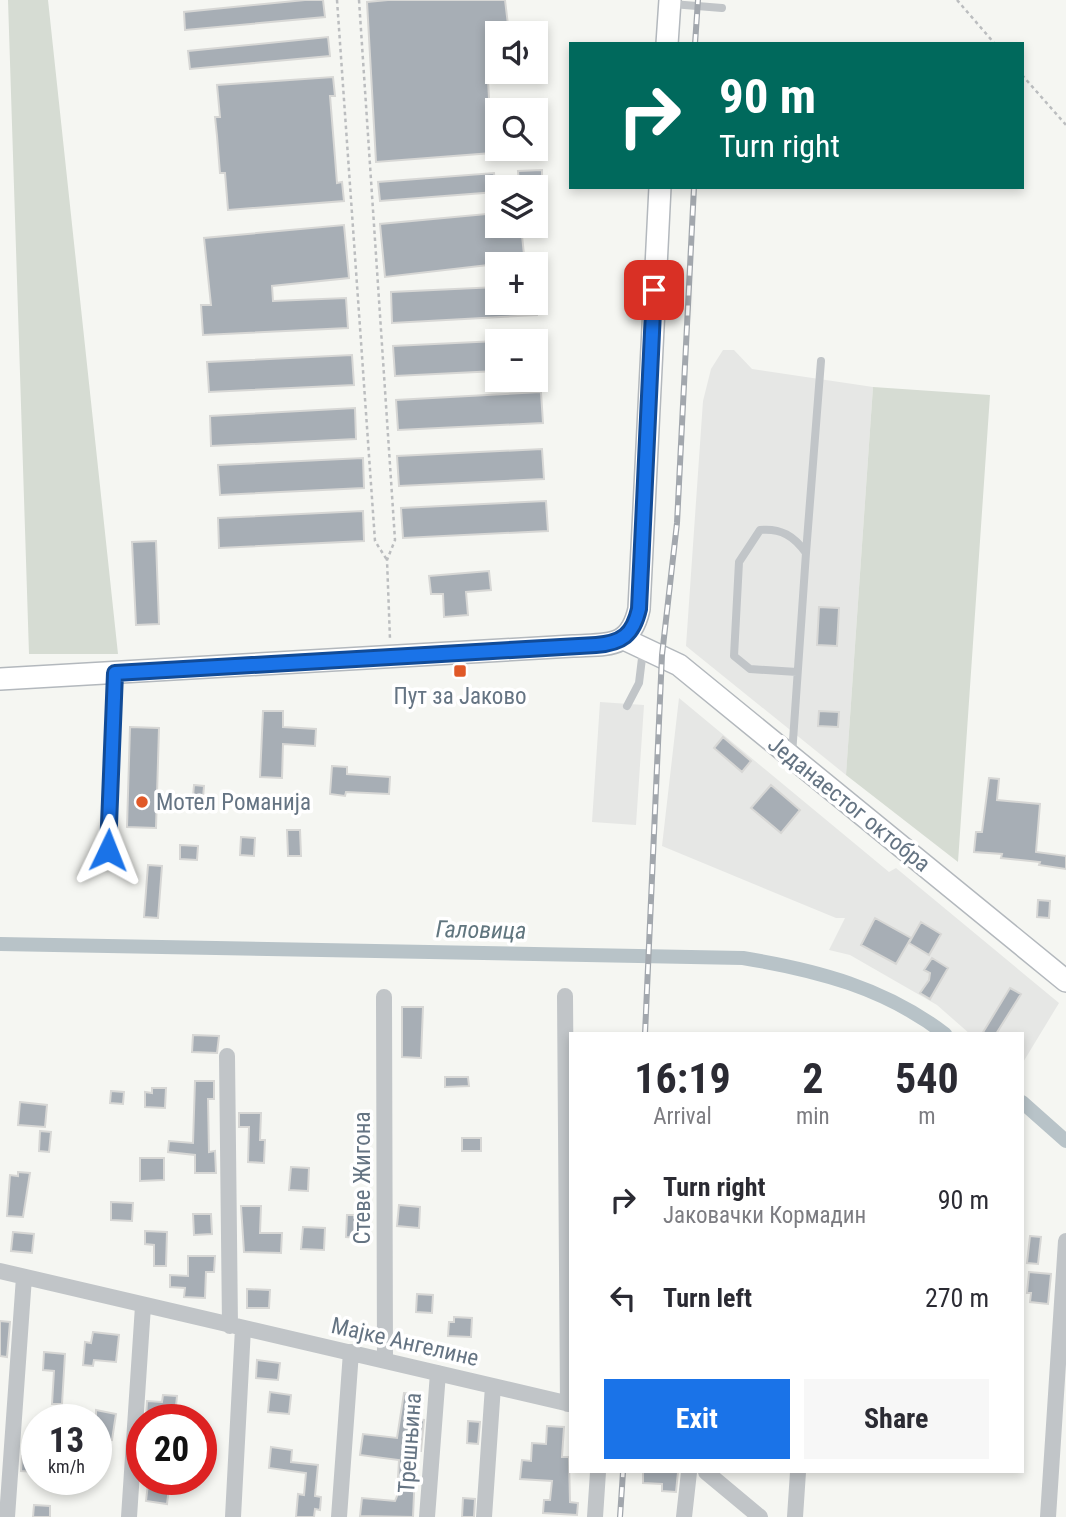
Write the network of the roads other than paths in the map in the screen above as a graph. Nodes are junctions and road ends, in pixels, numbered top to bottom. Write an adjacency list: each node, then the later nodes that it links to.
1 (670, 2): 2 (lane); 3 (main road)
2 (722, 8)
3 (667, 42)
4 (660, 189): 7 (main road)
5 (821, 361): 6 (lane)
6 (806, 553): 9 (lane); 9 (lane)
7 (624, 639): 8 (main road, Једанаестог октобра); 10 (main road)
8 (643, 648): 12 (lane); 13 (main road, Једанаестог октобра)
9 (797, 672): 13 (lane)
10 (115, 673): 11 (main road); 14 (lane)
11 (0, 679)
12 (627, 706)
13 (792, 758): 15 (main road, Једанаестог октобра)
14 (108, 850)
15 (1066, 981)
16 (565, 996): 28 (street)
17 (384, 997): 25 (street, Стеве Жигона)
18 (227, 1056): 23 (street)
19 (1066, 1241): 43 (street)
20 (0, 1271): 21 (street, Мајке Ангелине)
21 (23, 1277): 22 (street, Мајке Ангелине); 33 (street)
22 (143, 1306): 23 (street, Мајке Ангелине); 34 (street)
23 (236, 1327): 24 (street, Мајке Ангелине); 35 (street)
24 (351, 1352): 25 (street, Мајке Ангелине); 36 (street)
25 (385, 1360): 26 (street, Мајке Ангелине)
26 (438, 1373): 27 (street, Мајке Ангелине); 37 (street, Трешњина)
27 (493, 1386): 28 (street, Мајке Ангелине); 38 (street)
28 (569, 1404)
29 (598, 1473): 39 (street)
30 (689, 1473): 40 (street)
31 (707, 1473): 41 (street)
32 (798, 1473): 42 (street)
33 (7, 1517)
34 (129, 1517)
35 (233, 1517)
36 (339, 1517)
37 (427, 1517)
38 (484, 1517)
39 (595, 1517)
40 (684, 1517)
41 (760, 1517)
42 (795, 1517)
43 (1048, 1517)

